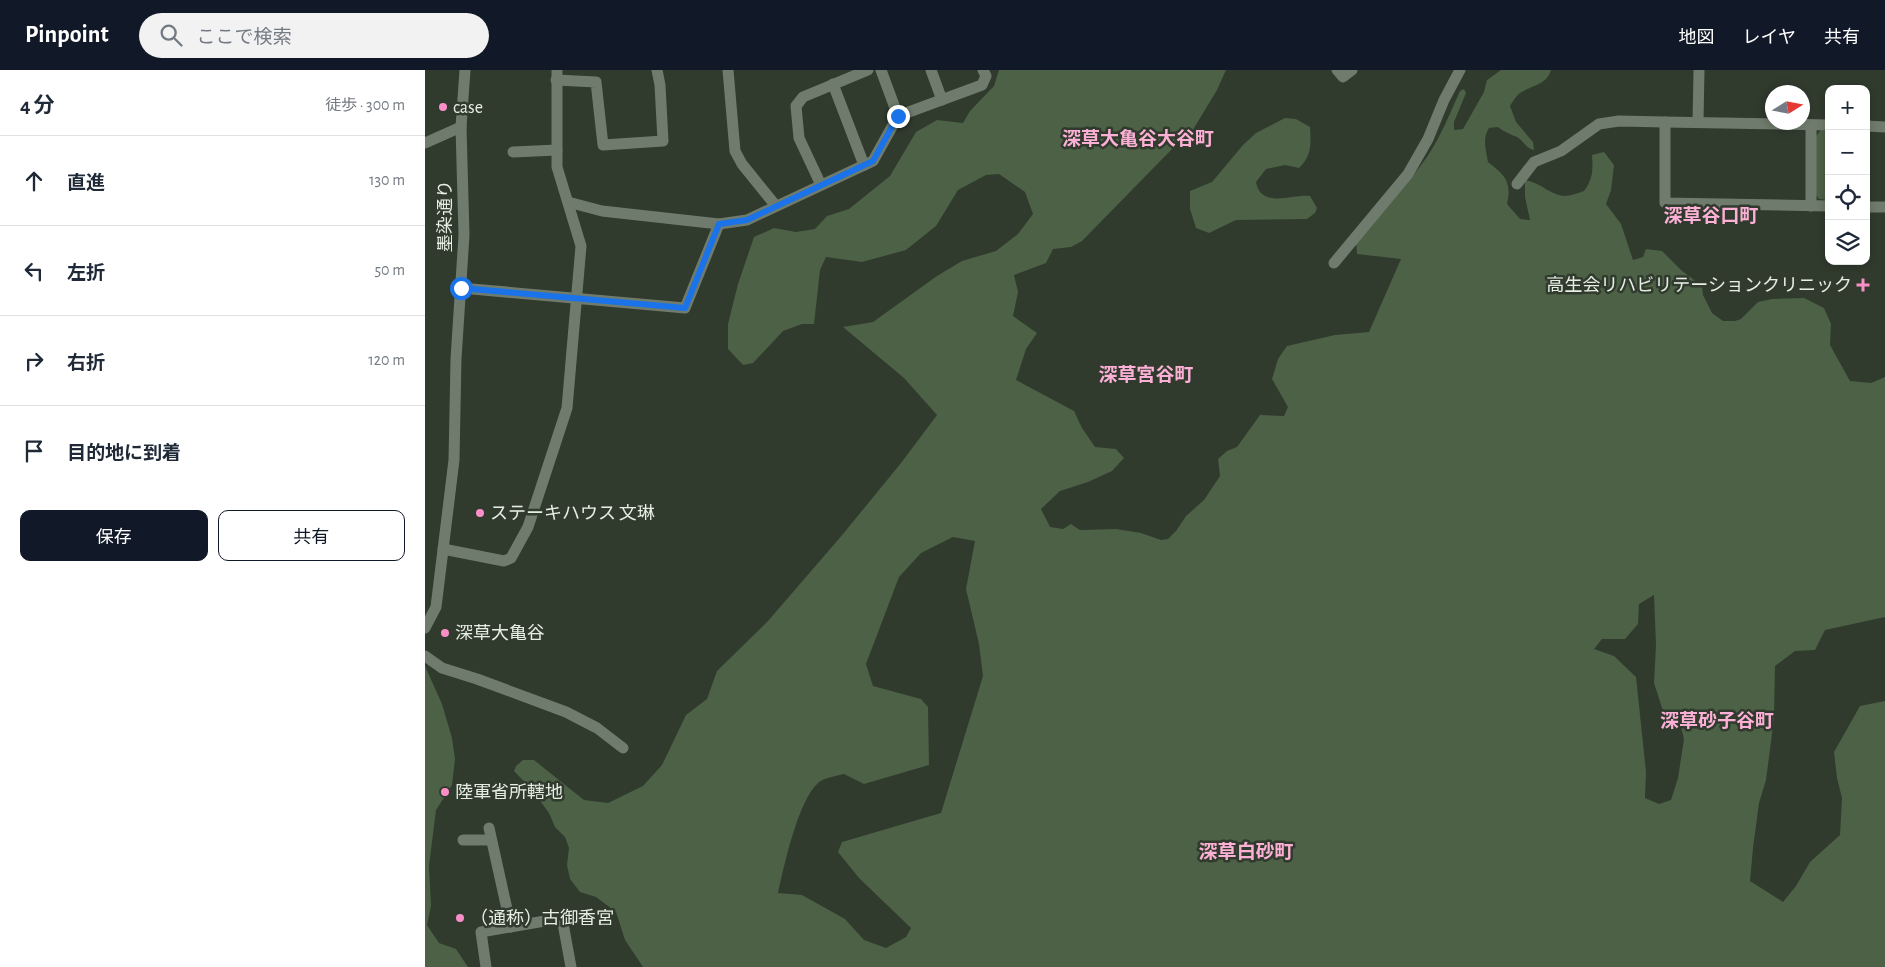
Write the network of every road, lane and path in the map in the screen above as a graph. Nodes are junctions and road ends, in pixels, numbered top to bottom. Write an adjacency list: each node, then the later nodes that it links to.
1 (465, 70): 21 (street, 墨染通り)
2 (657, 70): 12 (street)
3 (728, 70): 30 (street)
4 (868, 70): 13 (street)
5 (881, 70): 15 (street)
6 (931, 70): 14 (street)
7 (983, 70): 14 (street)
8 (1337, 70): 9 (street)
9 (1352, 70)
10 (1459, 70): 36 (street)
11 (1699, 70): 17 (street)
12 (557, 75): 24 (street)
13 (833, 84): 26 (street); 28 (street)
14 (942, 100): 15 (street)
15 (898, 116): 26 (street)
16 (1665, 122): 17 (street); 27 (street); 31 (street)
17 (1698, 122): 18 (street)
18 (1811, 125): 19 (street); 31 (street)
19 (1825, 125)
20 (1870, 126): 22 (street)
21 (461, 127): 23 (street); 37 (street, 墨染通り)
22 (1885, 127)
23 (425, 142)
24 (557, 150): 25 (street); 29 (street)
25 (513, 152)
26 (864, 165): 28 (street)
27 (1517, 184)
28 (821, 185): 30 (street)
29 (568, 202): 35 (street); 38 (street)
30 (776, 206): 35 (street)
31 (1811, 206): 32 (street)
32 (1825, 206)
33 (1870, 207): 34 (street)
34 (1885, 207)
35 (719, 224): 38 (street)
36 (1334, 263)
37 (461, 288): 38 (street); 39 (street, 墨染通り)
38 (577, 297): 39 (street)
39 (443, 549): 40 (street, 墨染通り)
40 (425, 628)
41 (425, 656): 42 (street)
42 (623, 748)
43 (489, 828): 45 (street)
44 (463, 840): 45 (street)
45 (491, 840): 46 (street)
46 (511, 927): 47 (street); 48 (street)
47 (487, 967)
48 (571, 967)

